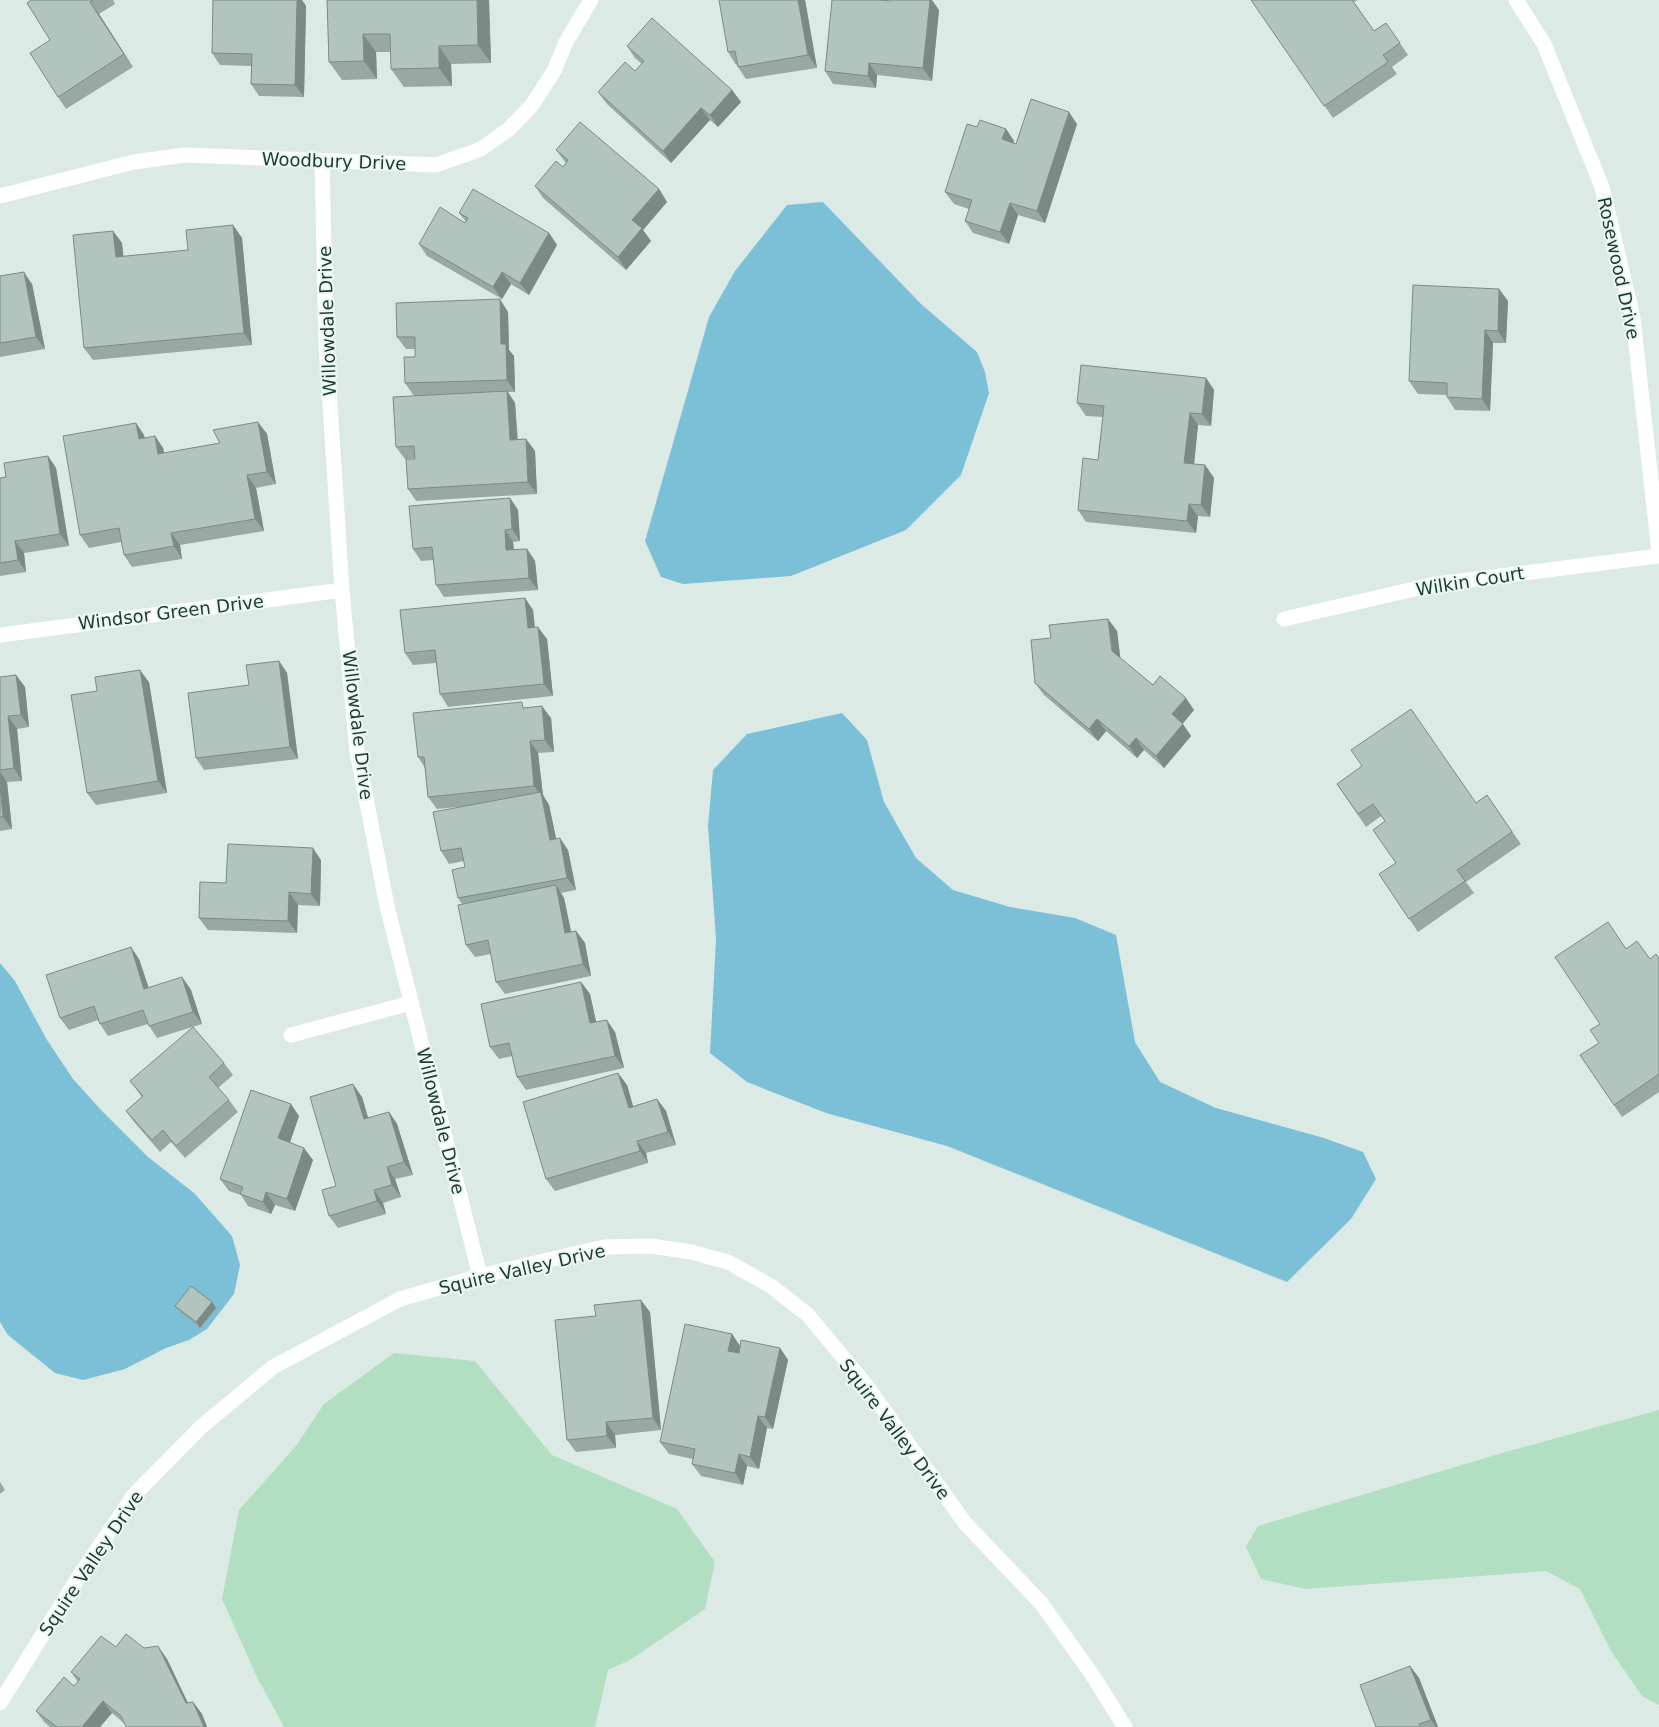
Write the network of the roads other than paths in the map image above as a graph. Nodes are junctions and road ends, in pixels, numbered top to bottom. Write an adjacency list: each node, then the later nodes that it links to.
1 (591, 0): 3 (street, Woodbury Drive)
2 (1516, 0): 5 (street, Rosewood Drive)
3 (322, 161): 4 (street, Woodbury Drive); 6 (street, Willowdale Drive)
4 (0, 196)
5 (1659, 554): 7 (street, Wilkin Court)
6 (342, 590): 8 (street, Windsor Green Drive); 9 (street, Willowdale Drive)
7 (1284, 619)
8 (0, 634)
9 (411, 1003): 10 (street); 11 (street, Willowdale Drive)
10 (291, 1035)
11 (480, 1276): 12 (street, Squire Valley Drive); 13 (street, Squire Valley Drive)
12 (0, 1703)
13 (1125, 1727)

